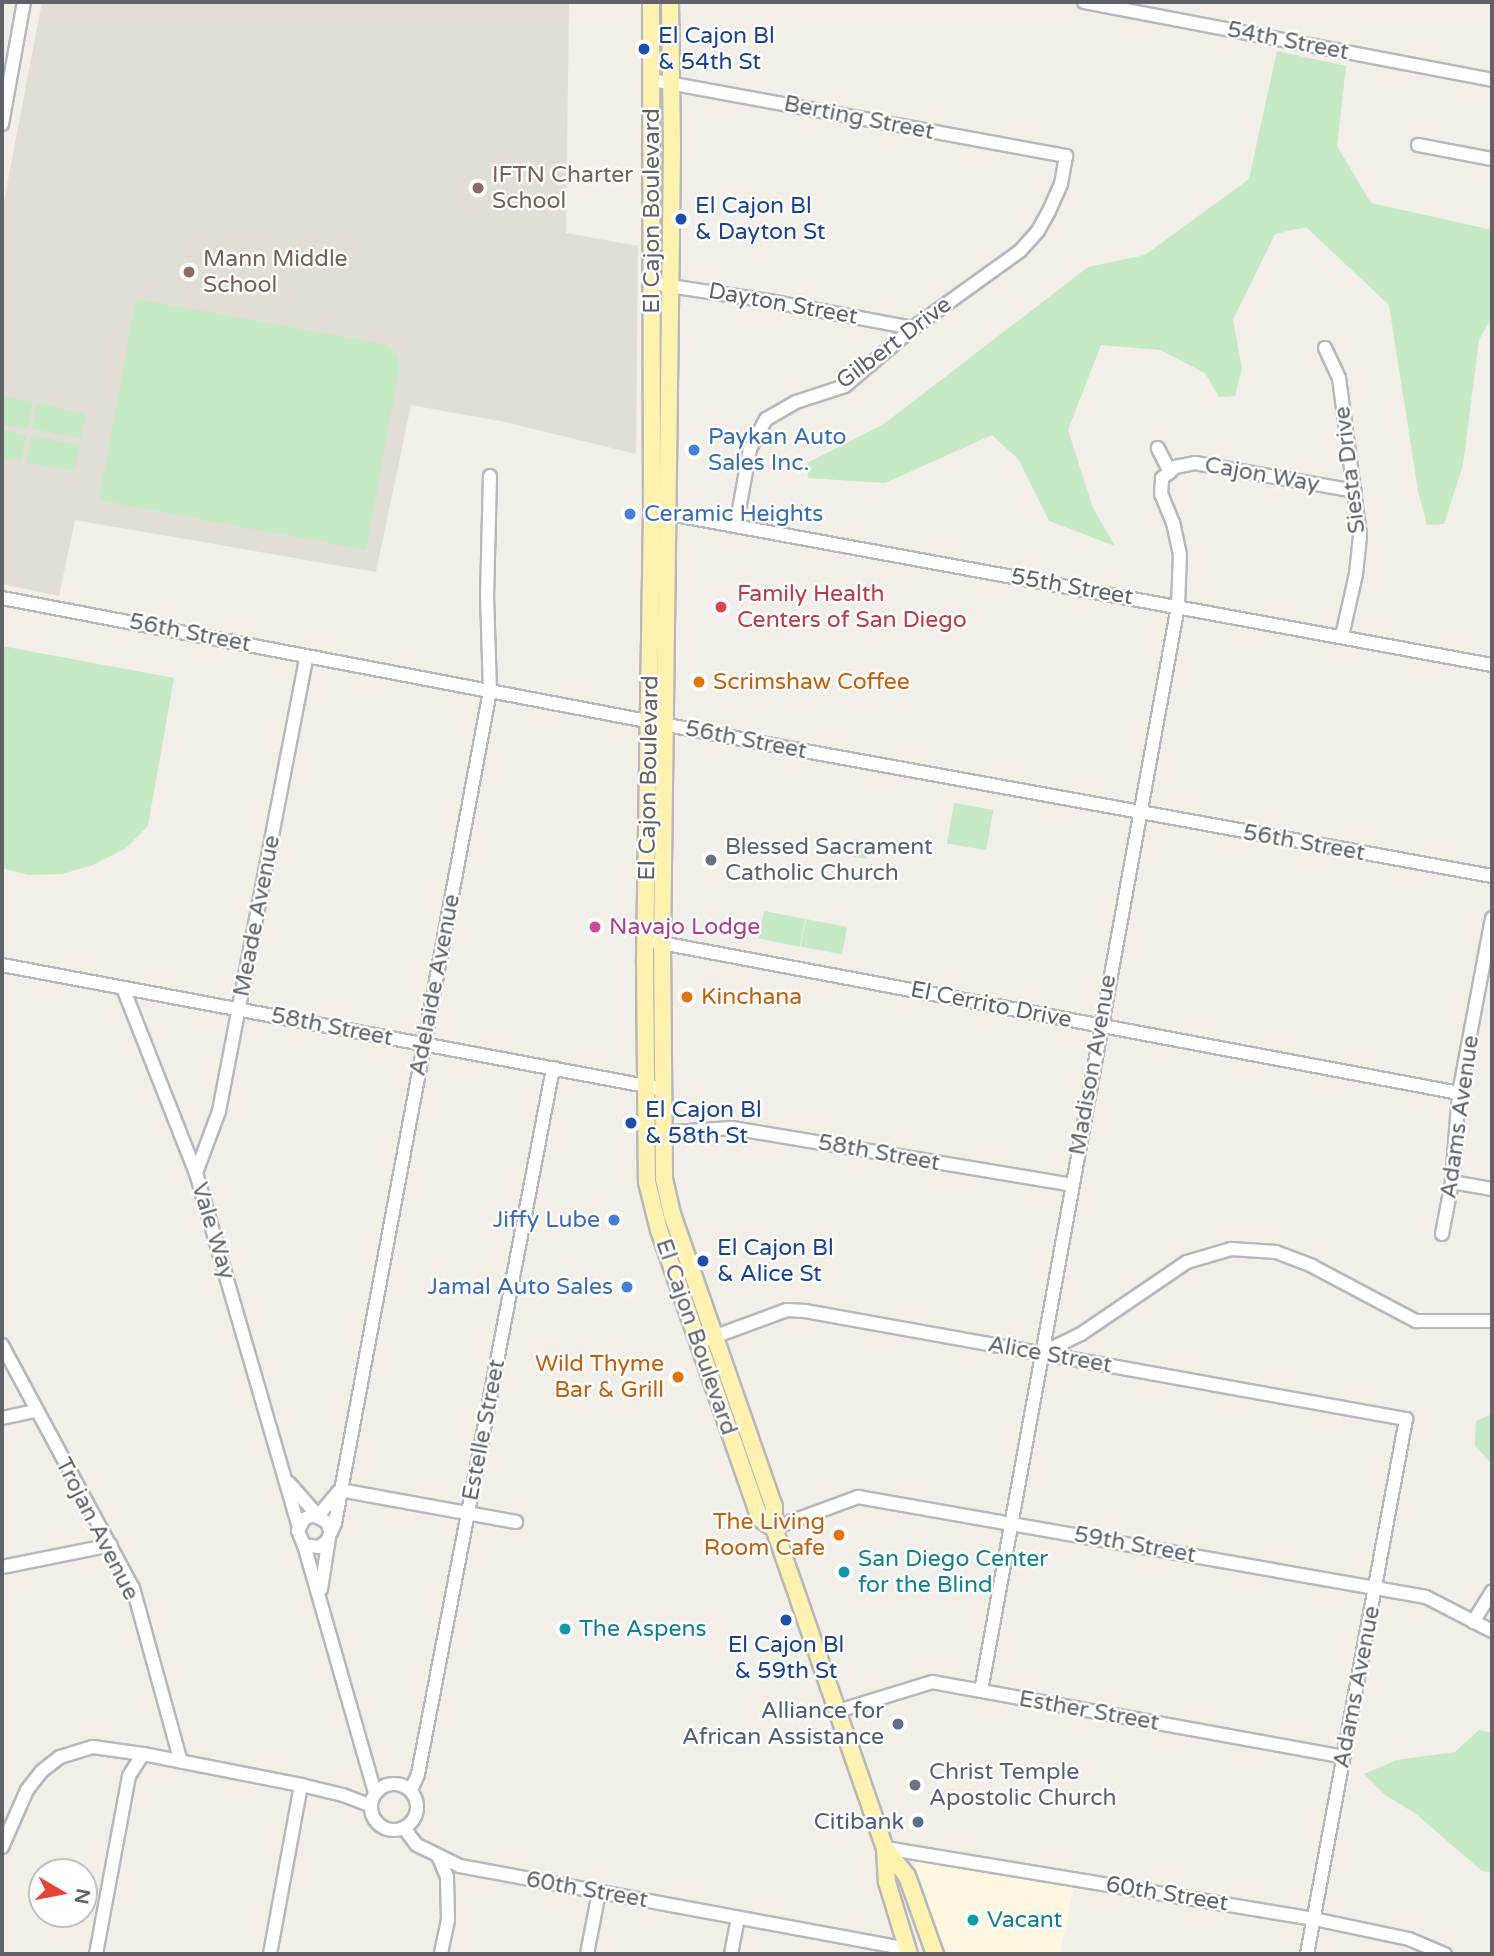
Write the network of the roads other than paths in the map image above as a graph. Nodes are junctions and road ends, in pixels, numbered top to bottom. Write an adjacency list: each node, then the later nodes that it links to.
1 (24, 2): 8 (street)
2 (651, 2): 5 (main road, El Cajon Boulevard)
3 (670, 2): 7 (main road, El Cajon Boulevard)
4 (1084, 2): 6 (street, 54th Street)
5 (652, 80): 7 (street, Berting Street); 13 (main road, El Cajon Boulevard)
6 (1492, 80)
7 (670, 84): 11 (street, Berting Street); 14 (main road, El Cajon Boulevard)
8 (4, 96): 9 (street)
9 (2, 124)
10 (1418, 145): 12 (street)
11 (1066, 156): 15 (street, Gilbert Drive)
12 (1492, 159)
13 (652, 282): 14 (street, Dayton Street); 21 (main road, El Cajon Boulevard)
14 (671, 286): 15 (street, Dayton Street); 21 (main road, El Cajon Boulevard)
15 (914, 328): 22 (street, Gilbert Drive)
16 (1325, 348): 20 (street, Siesta Drive)
17 (1158, 448): 18 (street)
18 (1170, 472): 20 (street, Cajon Way); 24 (street, Madison Avenue)
19 (490, 476): 28 (street, Adelaide Avenue)
20 (1355, 491): 25 (street, Siesta Drive)
21 (660, 512): 22 (street, 55th Street); 29 (main road, El Cajon Boulevard)
22 (736, 526): 24 (street, 55th Street)
23 (2, 598): 26 (street, 56th Street)
24 (1178, 606): 25 (street, 55th Street); 30 (street, Madison Avenue)
25 (1342, 636): 27 (street, 55th Street)
26 (307, 656): 28 (street, 56th Street); 37 (street, Meade Avenue)
27 (1492, 664)
28 (490, 691): 29 (street, 56th Street); 39 (street, Adelaide Avenue)
29 (658, 723): 30 (street, 56th Street); 33 (main road, El Cajon Boulevard); 34 (main road, El Cajon Boulevard)
30 (1140, 814): 31 (street, 56th Street); 38 (street, Madison Avenue)
31 (1492, 876)
32 (1492, 918): 43 (street, Adams Avenue)
33 (646, 940): 34 (street, El Cerrito Drive); 41 (main road, El Cajon Boulevard)
34 (662, 943): 38 (street, El Cerrito Drive); 42 (main road, El Cajon Boulevard)
35 (2, 965): 36 (street, 58th Street)
36 (122, 988): 37 (street, 58th Street); 46 (street, Vale Way)
37 (239, 1009): 39 (street, 58th Street); 46 (street, Meade Avenue)
38 (1100, 1026): 43 (street, El Cerrito Drive); 48 (street, Madison Avenue)
39 (424, 1044): 40 (street, 58th Street); 60 (street, Adelaide Avenue)
40 (553, 1068): 41 (street, 58th Street); 61 (street, Estelle Street)
41 (645, 1086): 42 (street, 58th Street); 45 (main road, El Cajon Boulevard)
42 (662, 1089): 44 (main road, El Cajon Boulevard)
43 (1459, 1093): 47 (street, Adams Avenue)
44 (662, 1133): 45 (street, 58th Street); 48 (street, 58th Street); 52 (main road, El Cajon Boulevard)
45 (645, 1134): 53 (main road, El Cajon Boulevard)
46 (196, 1173): 59 (street, Vale Way)
47 (1452, 1182): 49 (street); 50 (street, Adams Avenue)
48 (1072, 1185): 55 (street, Madison Avenue)
49 (1492, 1189)
50 (1441, 1234)
51 (1492, 1321): 55 (street)
52 (714, 1336): 53 (street, Alice Street); 55 (street, Alice Street); 66 (main road, El Cajon Boulevard)
53 (698, 1342): 66 (main road, El Cajon Boulevard)
54 (2, 1345): 56 (street, Trojan Avenue)
55 (1042, 1353): 58 (street, Alice Street); 64 (street, Madison Avenue)
56 (35, 1412): 57 (street); 68 (street, Trojan Avenue)
57 (2, 1418)
58 (1406, 1419): 71 (street, Adams Avenue)
59 (287, 1480): 62 (street, Vale Way); 65 (street, Vale Way)
60 (340, 1490): 61 (street); 62 (street, Adelaide Avenue); 67 (street, Adelaide Avenue)
61 (468, 1513): 63 (street); 82 (street, Estelle Street)
62 (318, 1516): 65 (street); 67 (street, Vale Way)
63 (516, 1522)
64 (1011, 1524): 66 (street, 59th Street); 71 (street, 59th Street); 76 (street, Madison Avenue)
65 (299, 1527): 69 (street, Vale Way)
66 (774, 1528): 77 (main road, El Cajon Boulevard)
67 (330, 1534): 69 (street); 73 (street, Vale Way)
68 (111, 1545): 70 (street); 80 (street, Trojan Avenue)
69 (304, 1545): 73 (street, Vale Way)
70 (2, 1567)
71 (1376, 1588): 74 (street, 59th Street); 79 (street, Adams Avenue)
72 (1492, 1591): 74 (street)
73 (320, 1596): 83 (street, Vale Way)
74 (1473, 1622): 75 (street, 59th Street)
75 (1492, 1631)
76 (981, 1691): 77 (street, Esther Street); 79 (street, Esther Street)
77 (838, 1712): 87 (main road, El Cajon Boulevard)
78 (143, 1754): 80 (street, 60th Street); 86 (street, 60th Street); 93 (street)
79 (1343, 1757): 91 (street, Adams Avenue)
80 (181, 1762): 81 (street, 60th Street)
81 (301, 1785): 84 (street, 60th Street); 94 (street)
82 (411, 1790): 83 (street); 85 (street)
83 (376, 1792): 84 (street)
84 (371, 1806): 85 (street, 60th Street)
85 (404, 1828): 88 (street, 60th Street)
86 (2, 1847)
87 (885, 1848): 91 (street, 60th Street); 92 (main road, El Cajon Boulevard); 98 (main road, El Cajon Boulevard)
88 (439, 1858): 89 (street, 60th Street); 95 (street)
89 (599, 1892): 90 (street, 60th Street); 96 (street)
90 (738, 1917): 92 (street, 60th Street); 97 (street)
91 (1314, 1919): 99 (street, Adams Avenue); 100 (street, 60th Street)
92 (908, 1952)
93 (96, 1954)
94 (270, 1954)
95 (442, 1954)
96 (587, 1954)
97 (731, 1954)
98 (935, 1954)
99 (1307, 1954)
100 (1445, 1954)

